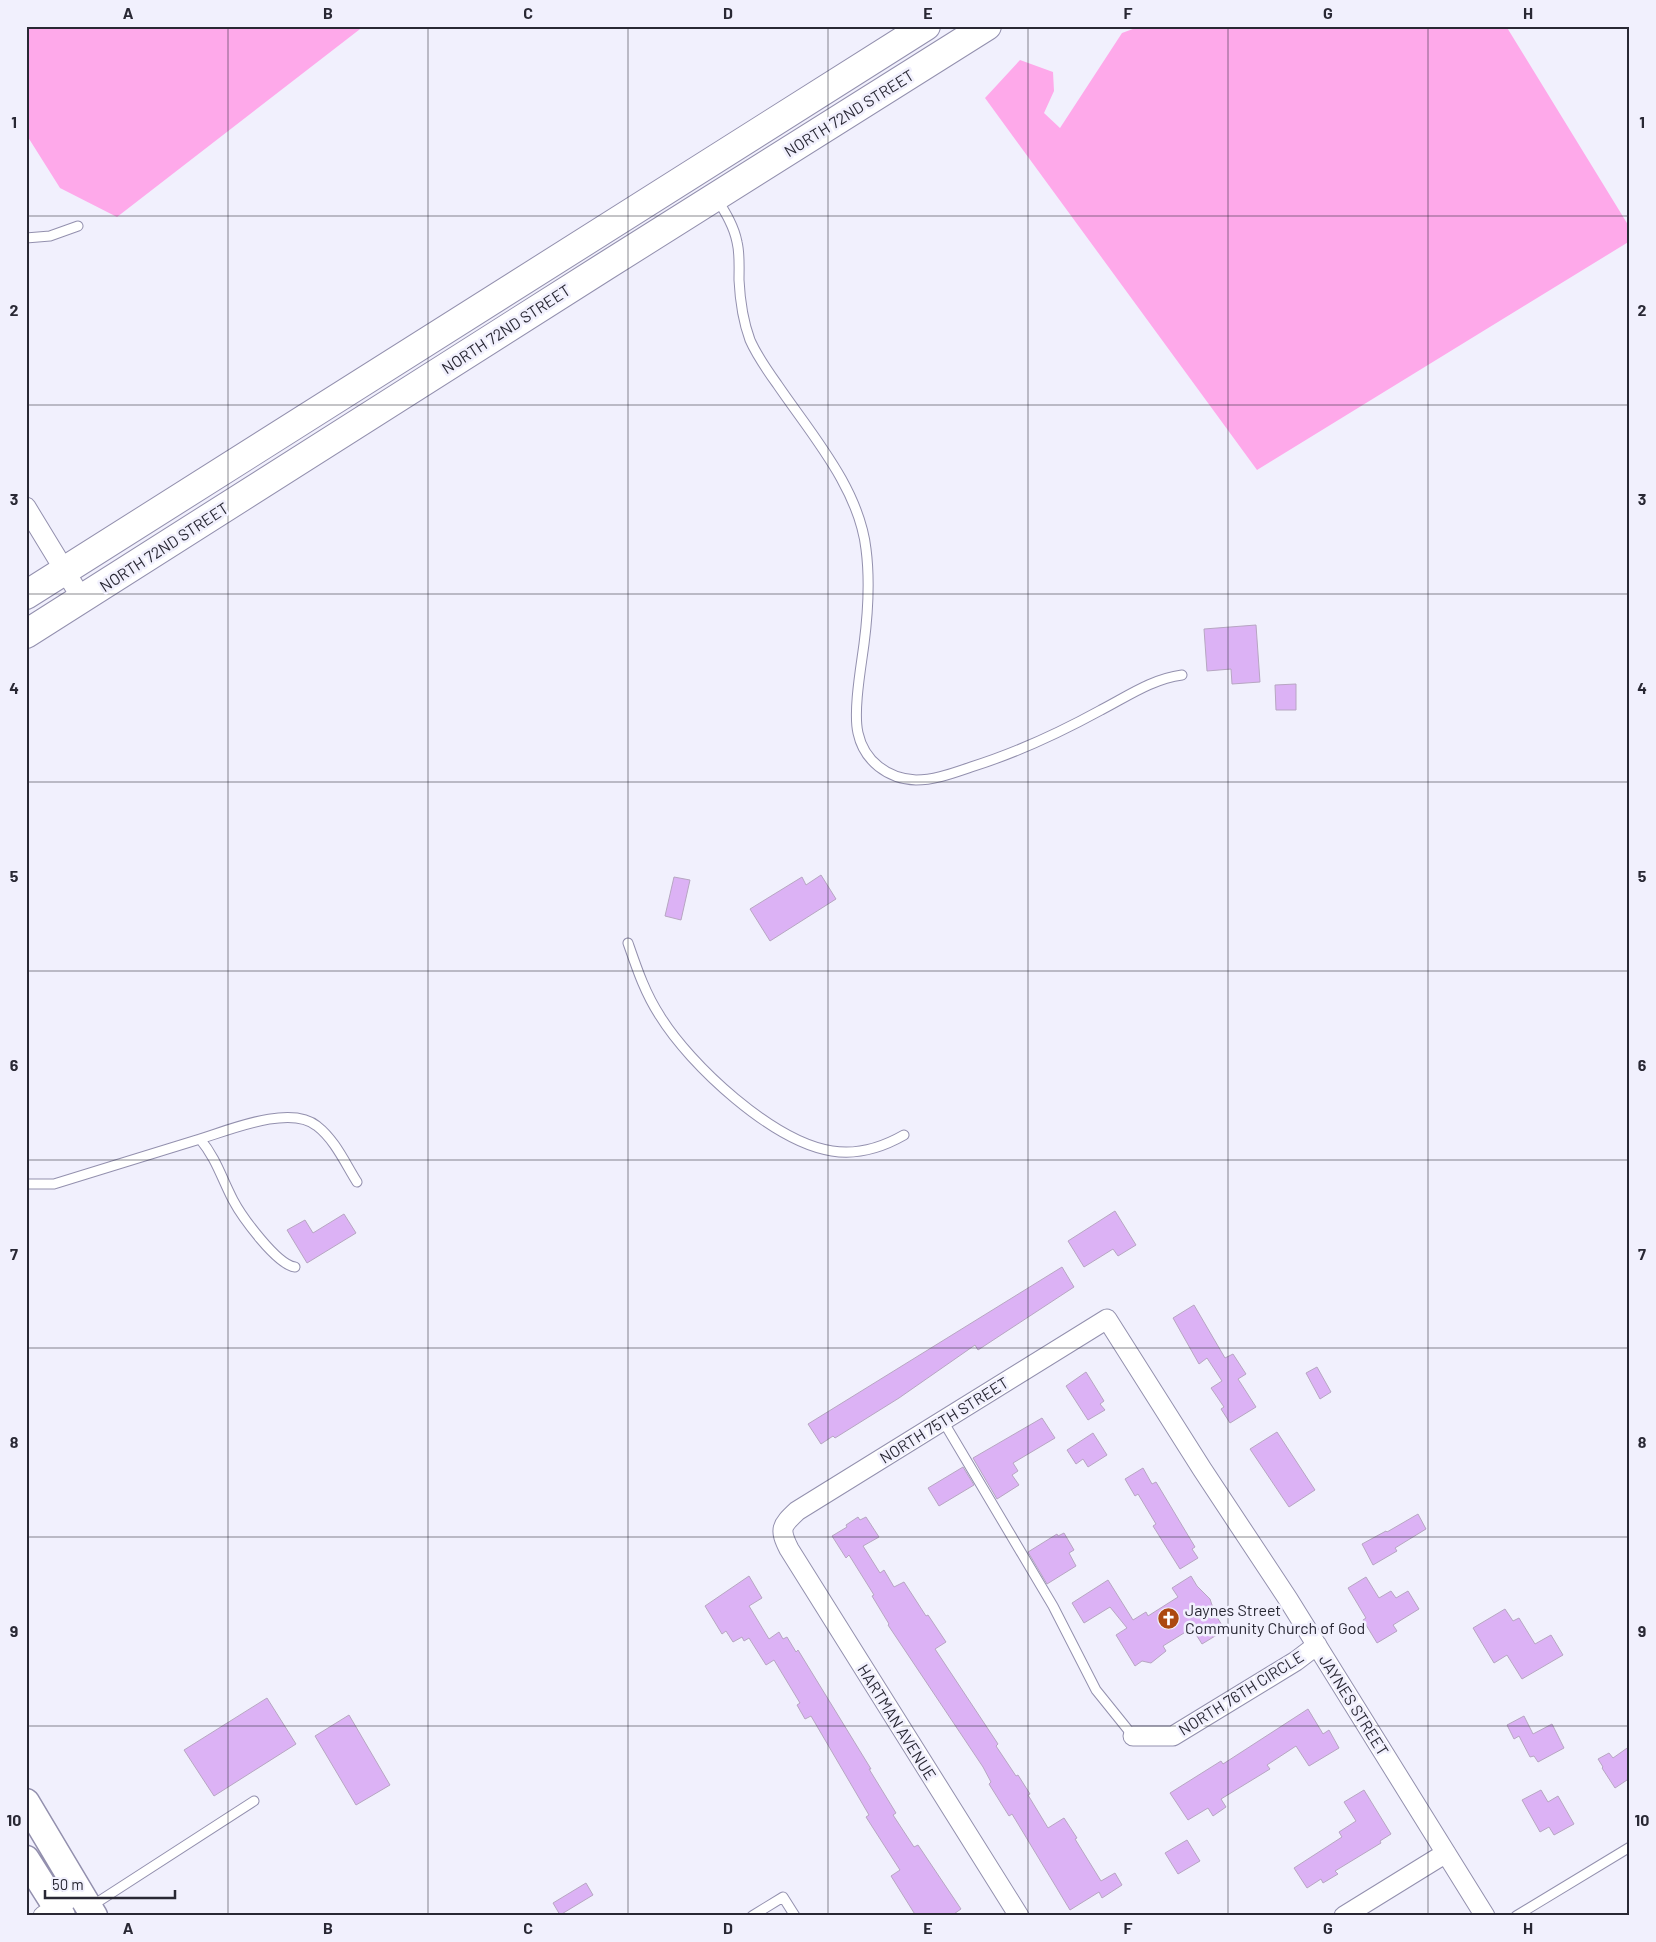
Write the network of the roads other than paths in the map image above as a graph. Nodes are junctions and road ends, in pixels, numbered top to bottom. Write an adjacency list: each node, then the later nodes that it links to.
1 (926, 26): 7 (main road, NORTH 72ND STREET)
2 (987, 26): 3 (main road, NORTH 72ND STREET)
3 (716, 197): 9 (main road, NORTH 72ND STREET); 11 (lane)
4 (78, 226): 5 (lane)
5 (26, 238)
6 (26, 507): 7 (street)
7 (65, 571): 8 (main road, NORTH 72ND STREET); 9 (street)
8 (26, 595)
9 (82, 599): 10 (main road, NORTH 72ND STREET)
10 (26, 634)
11 (1182, 675)
12 (628, 943): 13 (lane)
13 (904, 1135)
14 (200, 1139): 15 (lane); 16 (lane); 17 (lane)
15 (357, 1182)
16 (26, 1184)
17 (295, 1267)
18 (1107, 1319): 19 (street, NORTH 75TH STREET); 21 (street, JAYNES STREET)
19 (943, 1421): 20 (street, NORTH 75TH STREET); 22 (lane)
20 (783, 1526): 32 (street, HARTMAN AVENUE)
21 (1317, 1645): 22 (street, NORTH 76TH CIRCLE); 26 (street, JAYNES STREET)
22 (1133, 1736)
23 (254, 1801): 28 (lane)
24 (26, 1802): 28 (main road)
25 (1630, 1848): 35 (lane)
26 (1446, 1853): 33 (street); 34 (street, JAYNES STREET)
27 (26, 1859): 29 (main road)
28 (88, 1905): 29 (street)
29 (54, 1913)
30 (752, 1916): 31 (lane)
31 (795, 1916)
32 (1019, 1916)
33 (1344, 1916)
34 (1485, 1916)
35 (1516, 1916)

